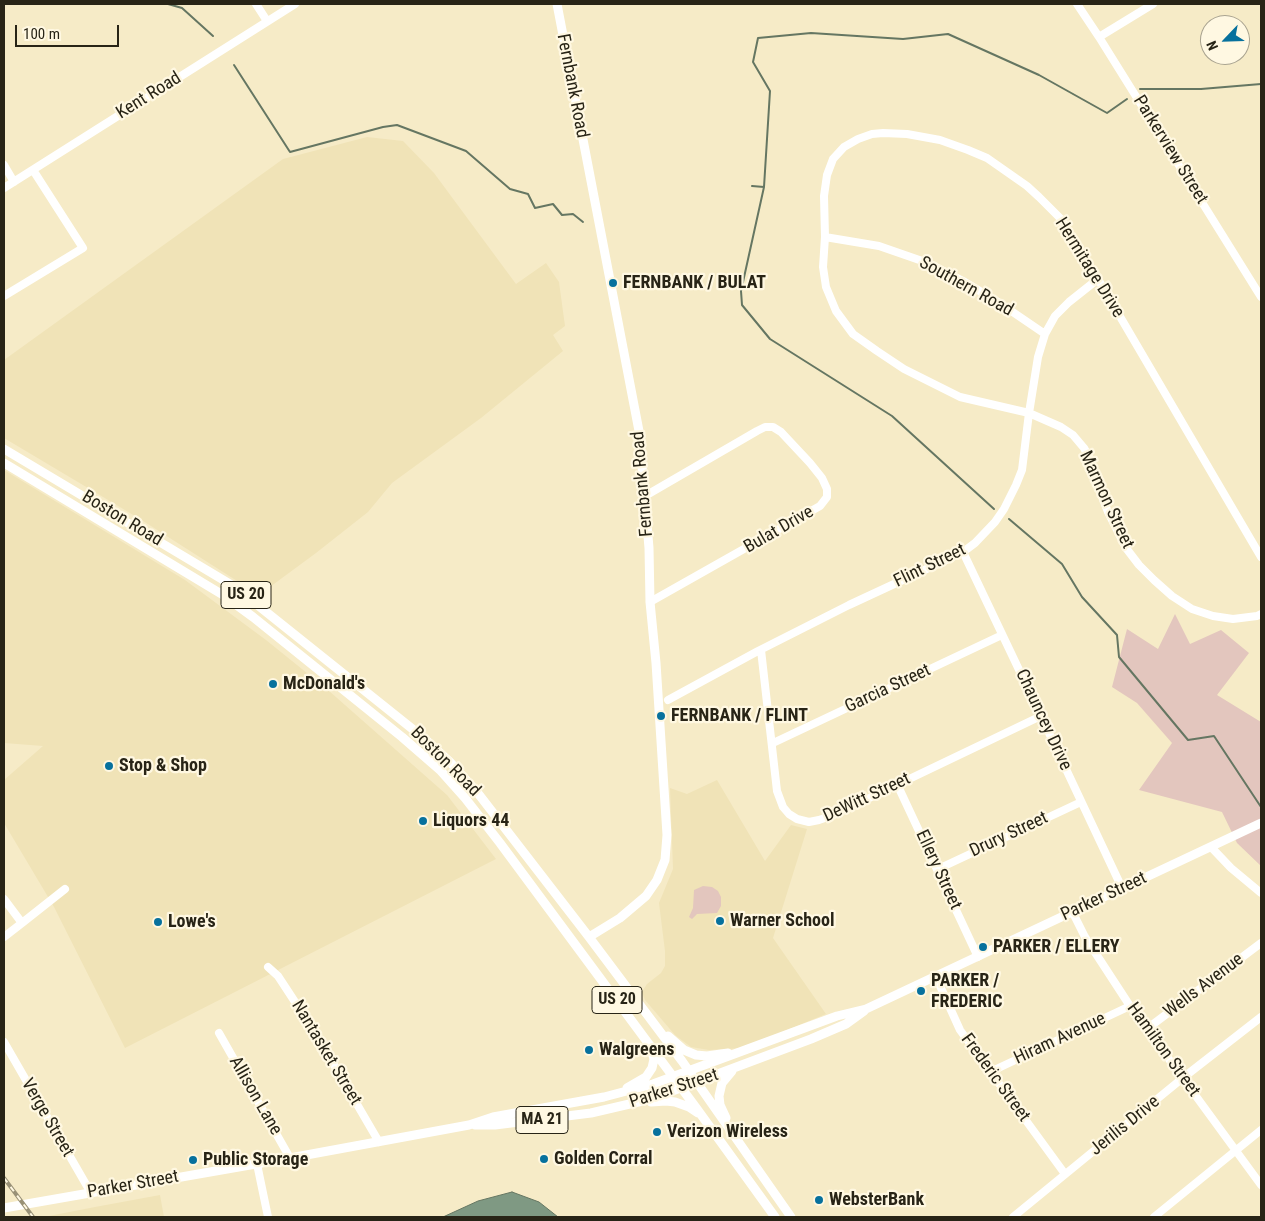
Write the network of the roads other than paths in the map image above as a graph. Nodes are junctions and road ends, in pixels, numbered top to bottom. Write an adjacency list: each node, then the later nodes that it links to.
1 (256, 4): 6 (street)
2 (295, 4): 6 (street, Kent Road)
3 (556, 4): 20 (main road, Fernbank Road)
4 (1077, 4): 7 (street, Parkerview Street)
5 (1153, 4): 7 (street)
6 (267, 22): 9 (street, Kent Road)
7 (1099, 37): 15 (street, Parkerview Street)
8 (4, 165): 10 (street)
9 (33, 170): 10 (street, Kent Road); 14 (street)
10 (14, 182): 11 (street, Kent Road)
11 (4, 188)
12 (825, 237): 13 (street, Hermitage Drive); 16 (street, Southern Road); 17 (street, Hermitage Drive)
13 (1098, 279): 16 (street, Flint Street); 22 (street, Hermitage Drive)
14 (4, 296)
15 (1261, 297)
16 (1045, 334): 17 (street, Flint Street)
17 (1028, 413): 21 (street, Flint Street); 24 (street, Marmon Street)
18 (4, 449): 42 (main road, Boston Road / US 20)
19 (4, 463): 54 (main road, Boston Road / US 20)
20 (645, 496): 23 (main road, Fernbank Road); 23 (street, Bulat Drive)
21 (962, 552): 25 (street, Chauncey Drive); 26 (street, Flint Street)
22 (1261, 557)
23 (650, 602): 42 (main road, Fernbank Road)
24 (1261, 614)
25 (1002, 635): 28 (street, Chauncey Drive); 29 (street, Garcia Street)
26 (761, 650): 27 (street, Flint Street); 29 (street, DeWitt Street)
27 (668, 700)
28 (1042, 716): 30 (street, DeWitt Street); 31 (street, Chauncey Drive)
29 (773, 743): 30 (street, DeWitt Street)
30 (898, 784): 34 (street, Ellery Street)
31 (1081, 802): 34 (street, Drury Street); 36 (street, Chauncey Drive)
32 (1261, 823): 33 (main road, Parker Street)
33 (1211, 846): 36 (main road, Parker Street); 37 (street)
34 (938, 869): 44 (street, Ellery Street)
35 (65, 888): 40 (street)
36 (1122, 888): 39 (main road, Parker Street)
37 (1261, 894)
38 (4, 899): 40 (street)
39 (1072, 911): 44 (main road, Parker Street); 47 (street, Hamilton Street)
40 (22, 923): 41 (street)
41 (4, 937)
42 (589, 937): 50 (main road, Boston Road / US 20)
43 (1261, 943): 51 (street, Wells Avenue)
44 (978, 957): 46 (main road, Parker Street)
45 (268, 967): 68 (street, Nantasket Street)
46 (936, 977): 48 (main road, Parker Street); 58 (street, Frederic Street)
47 (1130, 1006): 51 (street, Hamilton Street); 58 (street, Hiram Avenue)
48 (866, 1009): 55 (main road, Parker Street); 56 (main road, Parker Street)
49 (1261, 1017): 59 (street, Jerilis Drive)
50 (652, 1022): 55 (main road); 57 (main road, Boston Road / US 20)
51 (1148, 1028): 59 (street, Hamilton Street)
52 (219, 1033): 71 (street, Allison Lane)
53 (4, 1042): 75 (street, Verge Street)
54 (648, 1042): 60 (main road, Boston Road / US 20); 63 (main road)
55 (746, 1050): 57 (main road, Parker Street)
56 (745, 1064): 61 (main road, Parker Street); 69 (main road)
57 (689, 1072): 60 (main road, Parker Street / MA 21); 61 (main road, Boston Road / US 20)
58 (990, 1072): 73 (street, Frederic Street)
59 (1184, 1077): 70 (street, Hamilton Street); 73 (street, Jerilis Drive)
60 (674, 1078): 62 (main road, Boston Road / US 20); 63 (main road, Parker Street / MA 21)
61 (696, 1083): 62 (main road, Parker Street / MA 21); 69 (main road, Boston Road / US 20)
62 (682, 1088): 64 (main road, Parker Street / MA 21); 65 (main road, Boston Road / US 20)
63 (616, 1094): 66 (main road, Parker Street / MA 21)
64 (614, 1108): 65 (main road); 66 (main road, Parker Street / MA 21)
65 (708, 1123): 78 (main road, Boston Road / US 20)
66 (469, 1125): 68 (main road, Parker Street / MA 21)
67 (1261, 1130): 70 (street)
68 (379, 1142): 71 (main road, Parker Street / MA 21)
69 (740, 1144): 79 (main road, Boston Road / US 20)
70 (1236, 1151): 74 (street, Hamilton Street); 81 (street)
71 (290, 1158): 72 (main road, Parker Street / MA 21)
72 (257, 1164): 75 (main road, Parker Street / MA 21); 77 (street)
73 (1066, 1174): 80 (street, Jerilis Drive)
74 (1261, 1184)
75 (91, 1193): 76 (main road, Parker Street / MA 21)
76 (4, 1208)
77 (268, 1217)
78 (776, 1217)
79 (791, 1217)
80 (1013, 1217)
81 (1154, 1217)

